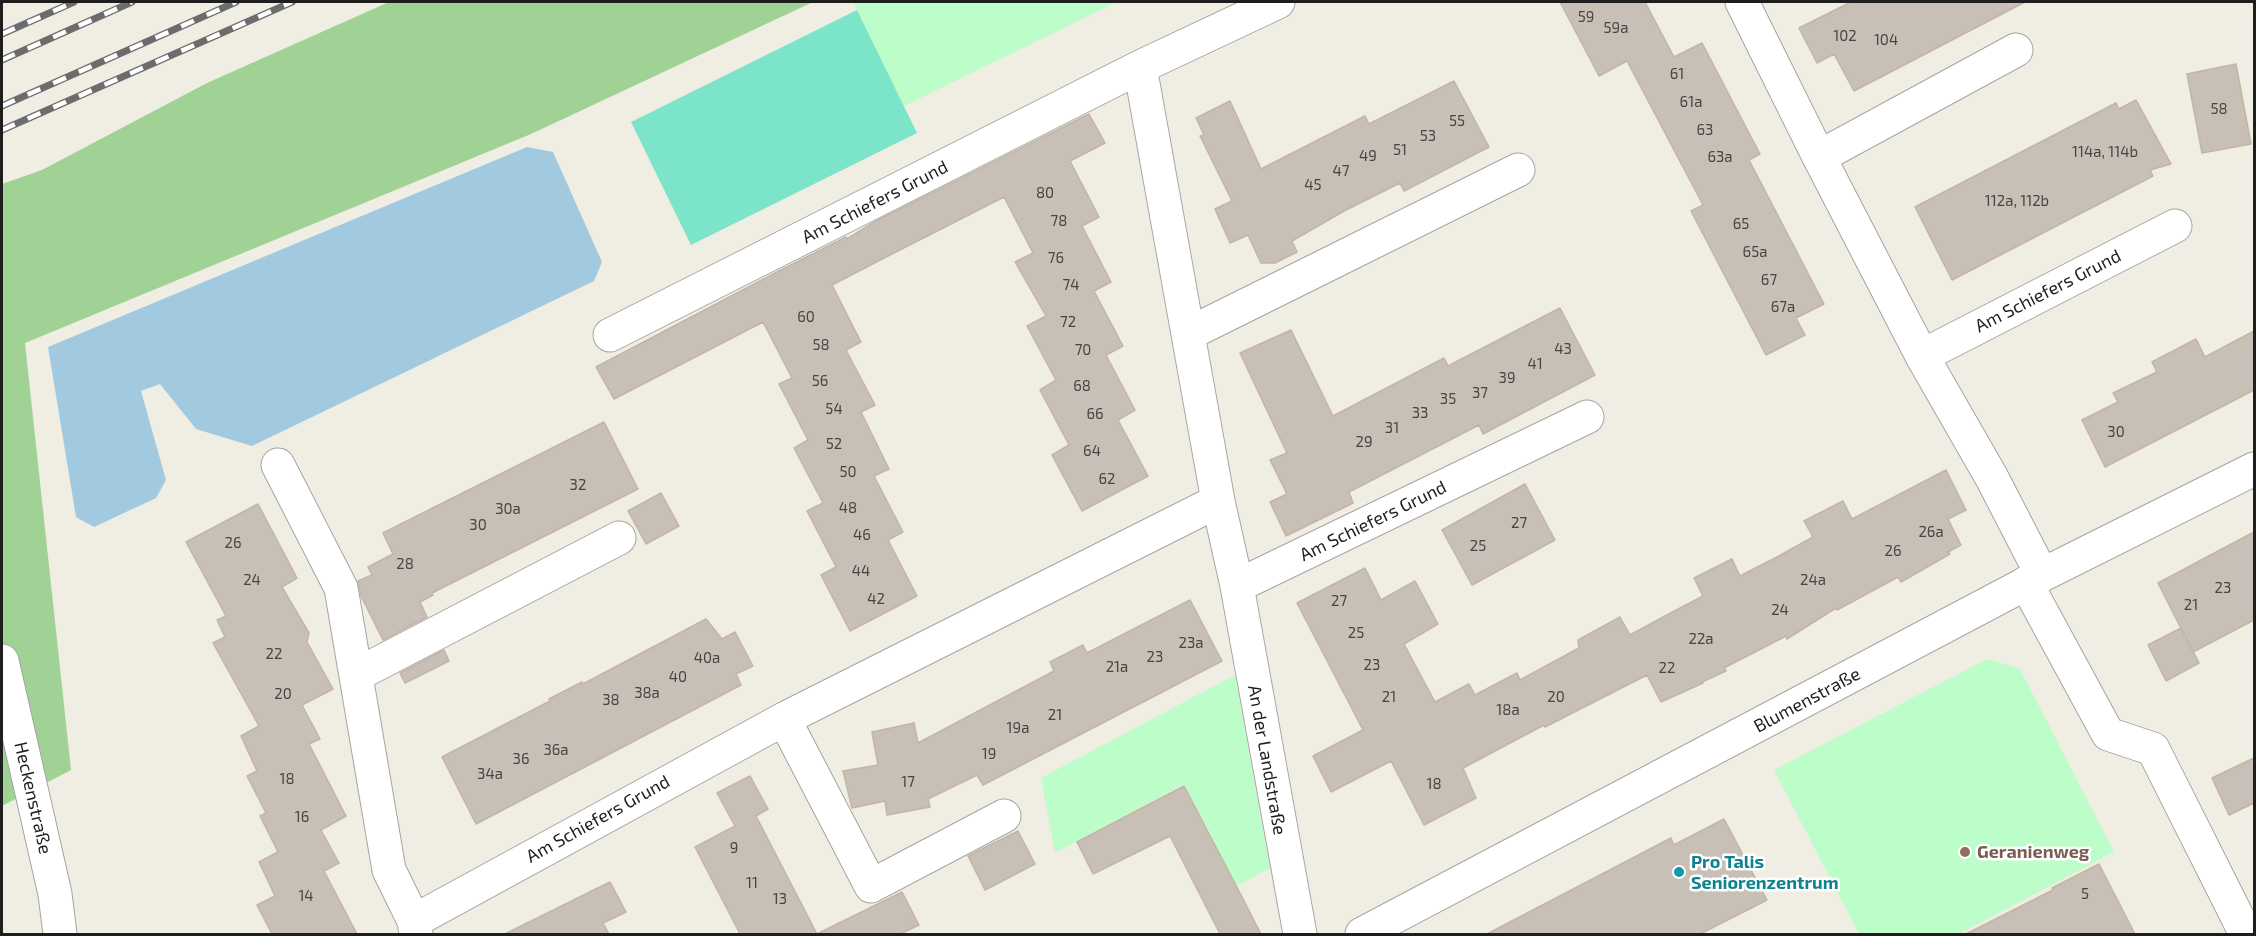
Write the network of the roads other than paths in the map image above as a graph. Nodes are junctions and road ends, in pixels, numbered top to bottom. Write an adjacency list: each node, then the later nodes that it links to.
1 (1278, 2): 4 (street, Am Schiefers Grund)
2 (1742, 2): 5 (street)
3 (2016, 50): 5 (street)
4 (1140, 67): 8 (street); 9 (street, Am Schiefers Grund)
5 (1819, 157): 10 (street)
6 (1518, 170): 8 (street)
7 (2175, 226): 10 (street, Am Schiefers Grund)
8 (1188, 334): 14 (street)
9 (610, 335)
10 (1922, 356): 16 (street)
11 (1587, 417): 17 (street, Am Schiefers Grund)
12 (278, 465): 19 (street, Am Schiefers Grund)
13 (2254, 469): 16 (street, Blumenstraße)
14 (1218, 501): 17 (street); 20 (street, Am Schiefers Grund)
15 (619, 538): 19 (street)
16 (2034, 579): 22 (street); 23 (street, Blumenstraße)
17 (1237, 586): 26 (street, An der Landstraße)
18 (2, 661): 25 (street, Heckenstraße)
19 (356, 675): 24 (street, Am Schiefers Grund)
20 (784, 719): 21 (street); 24 (street, Am Schiefers Grund)
21 (1004, 816)
22 (2247, 922)
23 (1413, 923): 27 (street, Blumenstraße)
24 (415, 928)
25 (60, 934)
26 (1300, 934)
27 (1362, 934)

